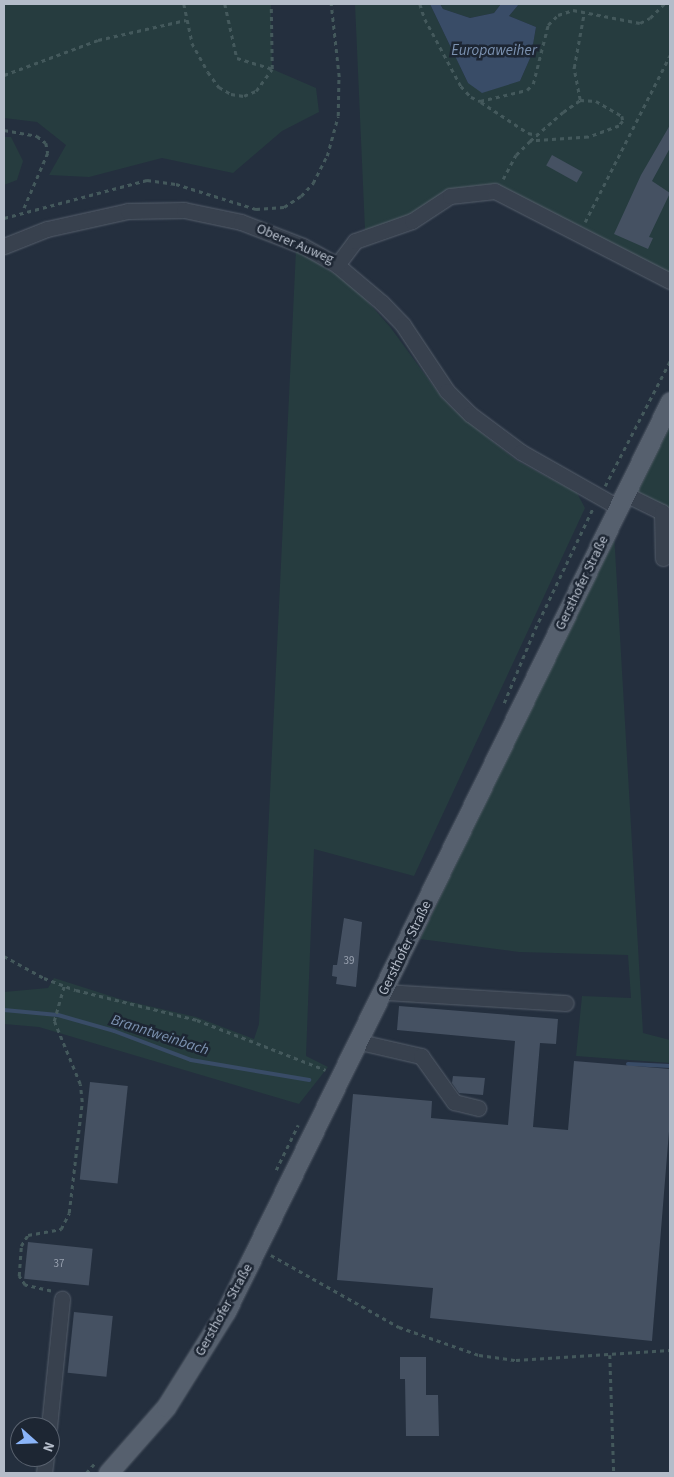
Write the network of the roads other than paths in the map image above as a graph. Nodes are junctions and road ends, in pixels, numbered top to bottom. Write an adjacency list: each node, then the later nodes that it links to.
1 (4, 246): 2 (street, Oberer Auweg)
2 (337, 265): 3 (street, Oberer Auweg); 5 (street)
3 (670, 281)
4 (670, 402): 5 (main road, Gersthofer Straße)
5 (621, 500): 6 (street); 7 (main road, Gersthofer Straße)
6 (663, 558)
7 (384, 992): 8 (street); 9 (main road, Gersthofer Straße)
8 (566, 1004)
9 (360, 1042): 10 (street); 13 (main road, Gersthofer Straße)
10 (478, 1108)
11 (62, 1299): 12 (street)
12 (50, 1417)
13 (103, 1467)

